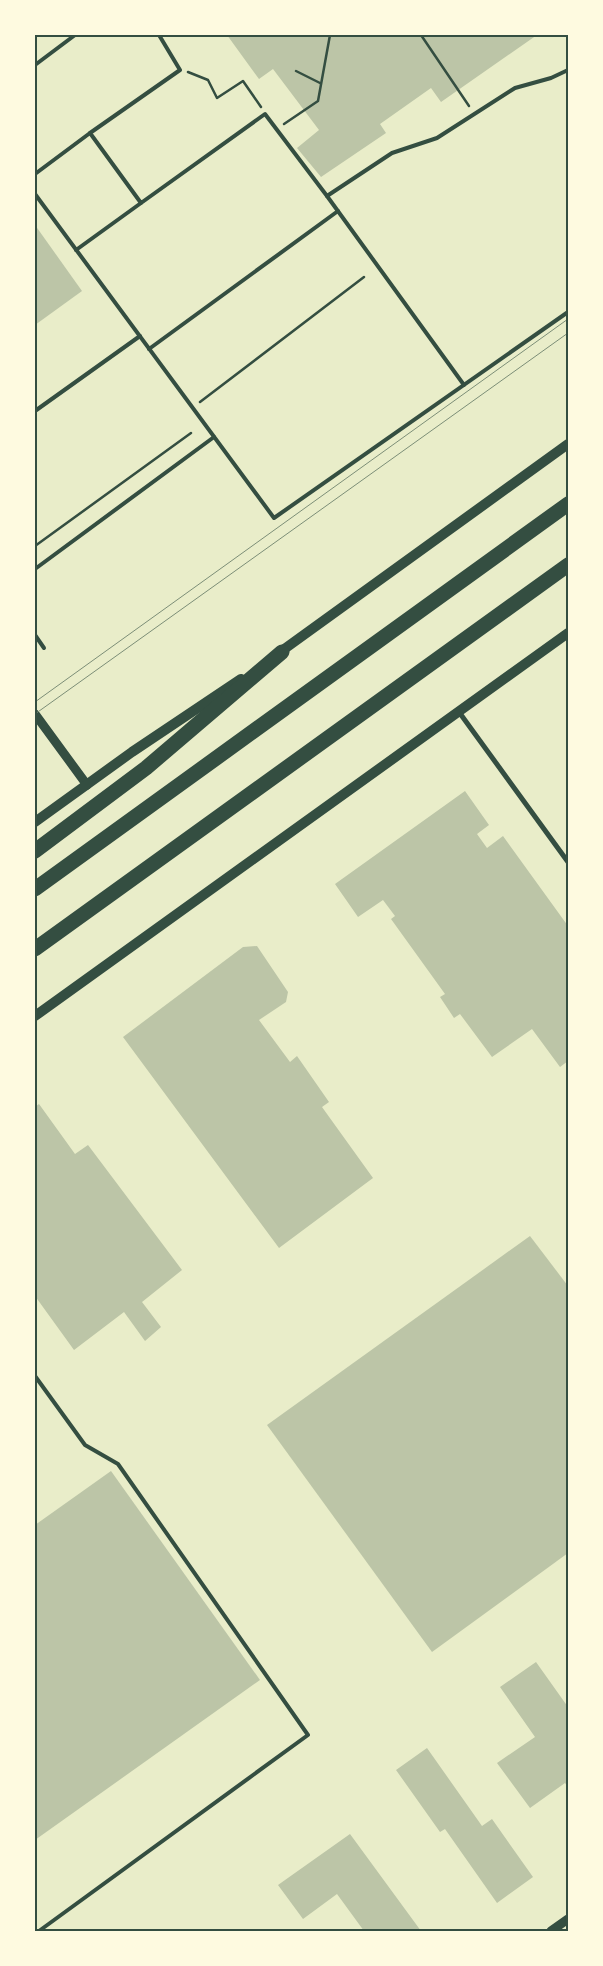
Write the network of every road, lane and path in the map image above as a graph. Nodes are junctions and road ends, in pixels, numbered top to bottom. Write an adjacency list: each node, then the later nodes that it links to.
1 (75, 35): 5 (lane)
2 (159, 35): 6 (lane)
3 (330, 35): 9 (path)
4 (421, 35): 11 (path)
5 (35, 65)
6 (180, 70): 10 (path); 13 (lane)
7 (568, 70): 11 (lane)
8 (296, 71): 9 (path)
9 (320, 83): 12 (path)
10 (266, 114): 12 (lane); 17 (lane)
11 (474, 114): 16 (lane)
12 (276, 128): 16 (lane)
13 (90, 133): 14 (lane); 17 (lane)
14 (35, 174)
15 (35, 194): 19 (lane)
16 (327, 196): 18 (lane)
17 (141, 203): 19 (lane)
18 (338, 211): 23 (lane); 24 (lane)
19 (76, 250): 22 (lane)
20 (364, 277): 25 (path)
21 (568, 312): 24 (lane)
22 (140, 336): 23 (lane); 26 (lane)
23 (149, 349): 28 (lane)
24 (464, 385): 28 (lane)
25 (200, 402)
26 (35, 411)
27 (192, 433): 31 (path)
28 (214, 437): 33 (lane)
29 (568, 444): 37 (main road)
30 (568, 504): 44 (highway)
31 (35, 546)
32 (568, 565): 45 (highway)
33 (35, 569)
34 (568, 633): 38 (main road)
35 (35, 635): 36 (lane)
36 (44, 648)
37 (282, 652): 40 (main road); 42 (highway)
38 (459, 712): 43 (street); 46 (main road)
39 (35, 714): 40 (street)
40 (87, 785): 41 (main road)
41 (35, 822)
42 (35, 851)
43 (568, 862)
44 (35, 889)
45 (35, 949)
46 (35, 1016)
47 (35, 1376): 49 (lane)
48 (568, 1918): 50 (street)
49 (39, 1931)
50 (551, 1931)

